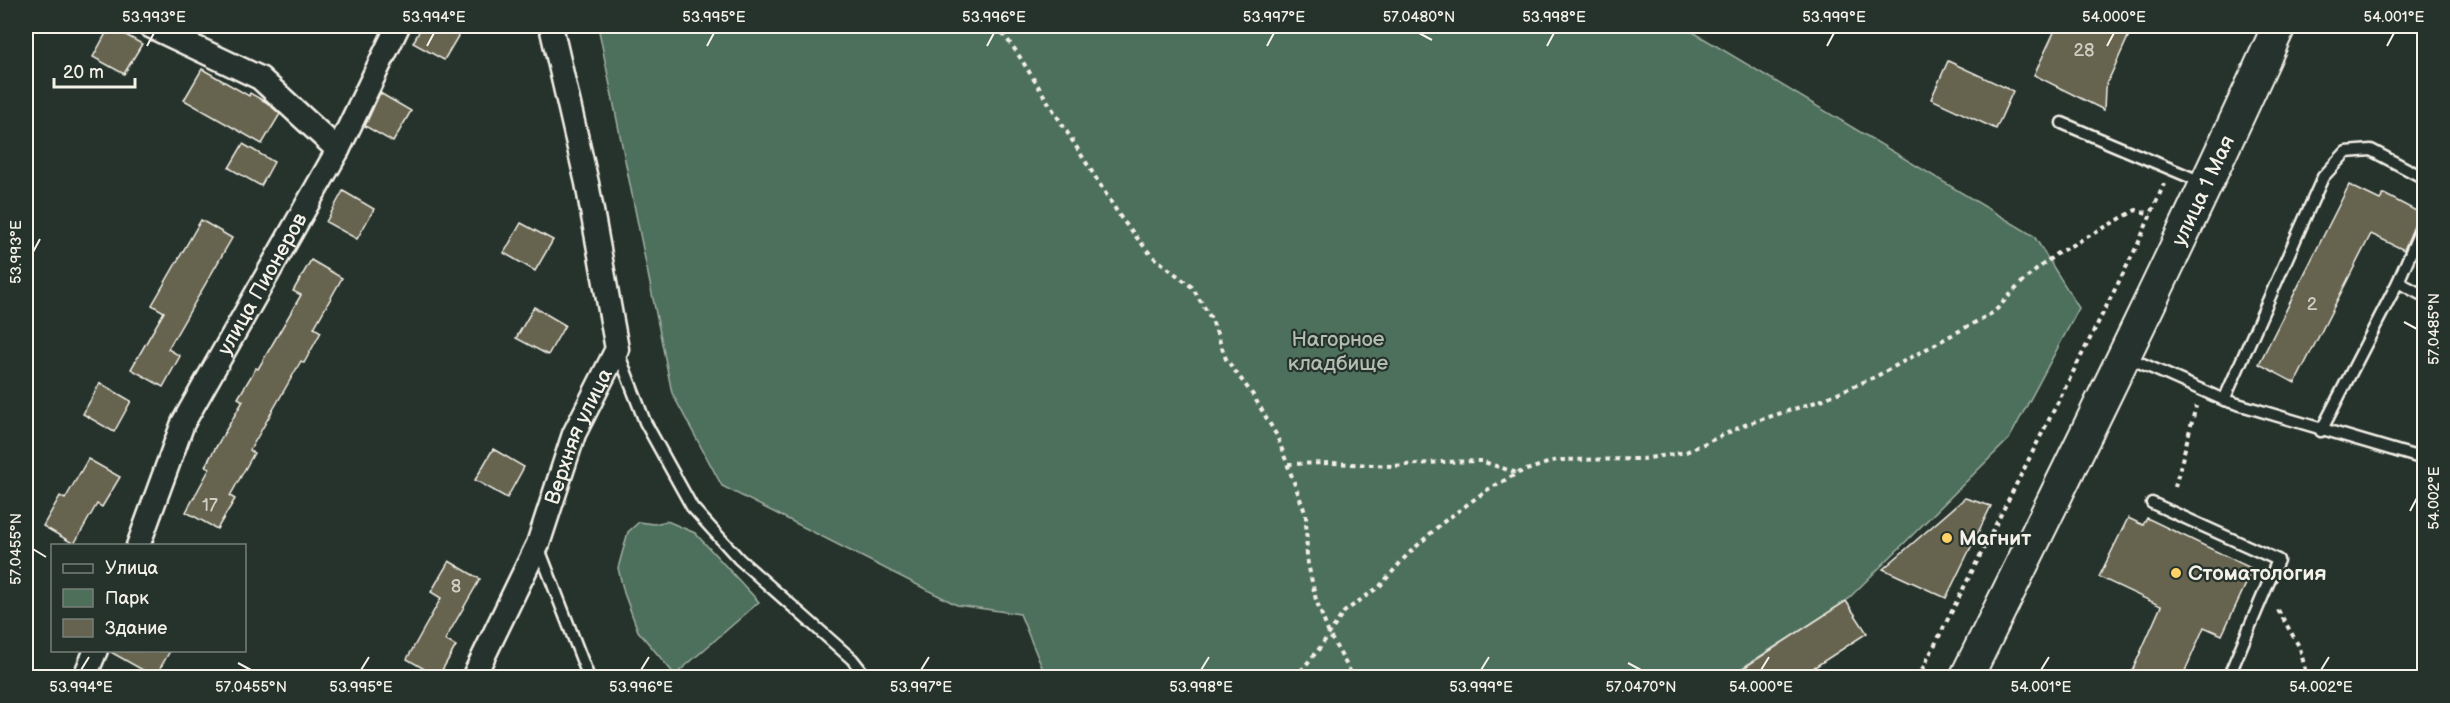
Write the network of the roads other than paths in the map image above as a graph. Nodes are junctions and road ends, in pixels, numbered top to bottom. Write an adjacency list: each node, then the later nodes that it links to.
1 (150, 26): 6 (street)
2 (398, 26): 6 (street, улица Пионеров)
3 (551, 26): 12 (street, Верхняя улица)
4 (2279, 26): 8 (main road, улица 1 Мая)
5 (2062, 123): 8 (lane)
6 (338, 150): 18 (street, улица Пионеров)
7 (2424, 178): 14 (lane)
8 (2207, 184): 13 (main road, улица 1 Мая)
9 (2424, 222): 10 (lane)
10 (2398, 282): 11 (lane); 15 (lane)
11 (2424, 296)
12 (617, 349): 19 (street, Верхняя улица); 24 (lane)
13 (2125, 356): 14 (lane); 25 (main road, улица 1 Мая)
14 (2224, 400): 15 (lane)
15 (2321, 431): 16 (lane)
16 (2424, 459)
17 (2152, 503): 26 (lane)
18 (139, 544)
19 (538, 544): 22 (street, Верхняя улица); 23 (lane)
20 (96, 652): 21 (street)
21 (84, 678)
22 (472, 678)
23 (589, 678)
24 (867, 678)
25 (1966, 678)
26 (2228, 678)

